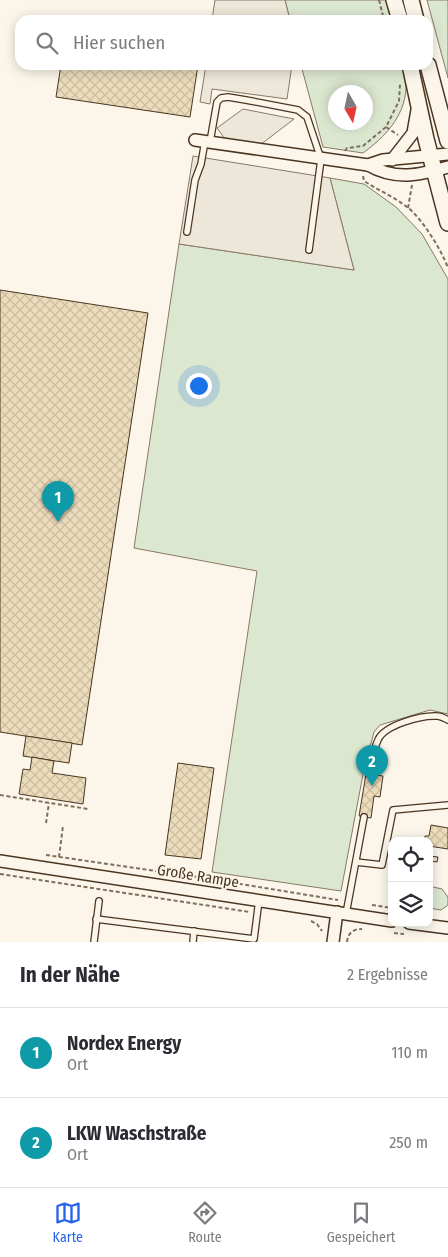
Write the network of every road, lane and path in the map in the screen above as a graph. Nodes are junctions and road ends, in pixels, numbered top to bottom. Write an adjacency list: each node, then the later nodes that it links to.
1 (379, 0): 4 (path)
2 (394, 0): 5 (main road)
3 (411, 0): 6 (main road)
4 (383, 15)
5 (398, 15)
6 (415, 15)
7 (411, 70): 10 (main road)
8 (429, 70): 12 (main road)
9 (400, 81): 17 (path)
10 (418, 103): 14 (main road); 16 (street)
11 (203, 141): 15 (street); 15 (lane); 23 (lane)
12 (448, 141)
13 (448, 154): 14 (street)
14 (430, 156): 16 (street); 19 (main road)
15 (321, 158): 17 (street); 24 (lane)
16 (392, 160): 18 (street)
17 (338, 161): 18 (street)
18 (365, 164): 20 (street); 21 (path)
19 (441, 169): 20 (street); 22 (main road)
20 (413, 176): 21 (path)
21 (408, 208): 25 (path)
22 (448, 223)
23 (187, 232)
24 (309, 250)
25 (448, 268)
26 (448, 720): 27 (lane)
27 (370, 774)
28 (0, 795): 29 (path)
29 (49, 802): 31 (path); 33 (path)
30 (448, 805): 38 (lane)
31 (88, 809)
32 (364, 816): 38 (lane)
33 (46, 823)
34 (63, 826): 36 (path)
35 (39, 854): 36 (path)
36 (59, 857): 42 (path)
37 (0, 861): 40 (street, Große Rampe)
38 (356, 862): 42 (lane)
39 (0, 874): 45 (path)
40 (259, 900): 44 (street, Große Rampe); 45 (lane)
41 (99, 901): 46 (lane)
42 (348, 901): 43 (path); 44 (lane)
43 (388, 907)
44 (342, 913): 47 (street, Große Rampe); 58 (street)
45 (257, 914): 52 (lane)
46 (96, 919): 52 (lane); 56 (lane)
47 (388, 920)
48 (311, 921): 53 (path)
49 (433, 926): 50 (street)
50 (448, 928)
51 (367, 929): 59 (path)
52 (194, 931): 57 (lane)
53 (322, 931)
54 (394, 933): 55 (path)
55 (412, 936)
56 (94, 942)
57 (193, 942)
58 (333, 942)
59 (347, 942)

